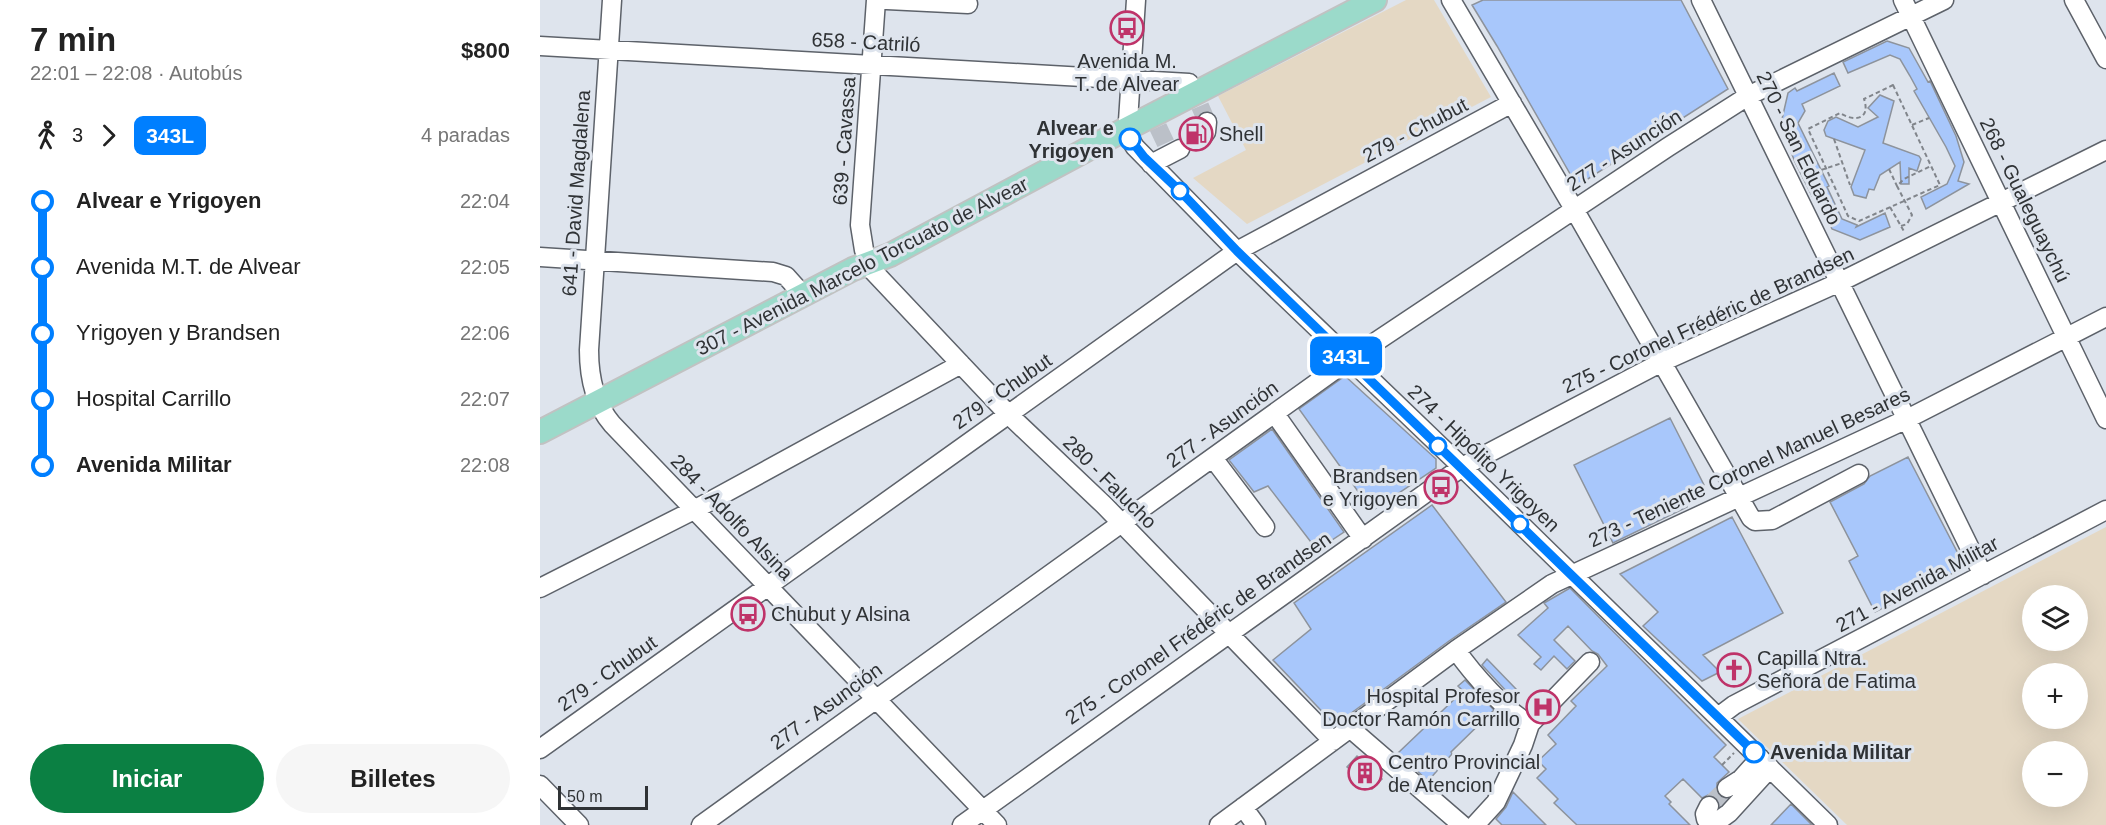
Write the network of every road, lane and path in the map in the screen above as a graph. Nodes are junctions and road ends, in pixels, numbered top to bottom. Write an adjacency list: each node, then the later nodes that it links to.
1 (612, 0): 14 (street, 641 - David Magdalena)
2 (876, 0): 16 (street, 639 - Cavassa)
3 (887, 0): 11 (street)
4 (1136, 0): 17 (street)
5 (1350, 0): 20 (main road, 307 - Avenida Marcelo Torcuato de Alvear)
6 (1375, 0): 20 (main road, 307 - Avenida Marcelo Torcuato de Alvear)
7 (1451, 0): 19 (street)
8 (1701, 0): 18 (street, 270 - San Eduardo)
9 (1944, 0): 12 (street, 277 - Asunción)
10 (2074, 0): 15 (street)
11 (968, 4)
12 (1907, 8): 18 (street, 277 - Asunción); 36 (street, 268 - Gualeguaychú)
13 (540, 46): 14 (street, 658 - Catriló)
14 (609, 49): 16 (street, 658 - Catriló); 44 (street, 641 - David Magdalena)
15 (2106, 59)
16 (872, 64): 17 (street, 658 - Catriló); 42 (street, 639 - Cavassa)
17 (1131, 80): 20 (street, 658 - Catriló); 22 (street)
18 (1748, 96): 38 (street, 277 - Asunción); 45 (street, 270 - San Eduardo)
19 (1512, 104): 38 (street); 41 (street, 279 - Chubut)
20 (1198, 109): 22 (main road, 307 - Avenida Marcelo Torcuato de Alvear); 22 (main road, 307 - Avenida Marcelo Torcuato de Alvear)
21 (1929, 117): 23 (path)
22 (1128, 121): 28 (street, 274 - Hipólito Yrigoyen); 42 (main road, 307 - Avenida Marcelo Torcuato de Alvear)
23 (1912, 125): 29 (path); 30 (path)
24 (1834, 139): 27 (path)
25 (1172, 149): 28 (street)
26 (2106, 150): 36 (street, 275 - Coronel Frédéric de Brandsen)
27 (1842, 163): 30 (path); 33 (path)
28 (1151, 164): 41 (street, 274 - Hipólito Yrigoyen)
29 (1931, 166): 34 (path); 35 (path)
30 (1826, 169): 32 (path); 37 (path)
31 (1889, 169): 34 (path)
32 (1821, 170)
33 (1850, 185)
34 (1897, 186): 35 (path)
35 (1905, 200): 37 (path); 39 (path)
36 (2001, 202): 40 (street, 275 - Coronel Frédéric de Brandsen); 48 (street, 268 - Gualeguaychú)
37 (1890, 207): 39 (path)
38 (1574, 209): 49 (street, 277 - Asunción); 50 (street)
39 (1901, 225): 40 (path)
40 (1913, 247): 45 (street, 275 - Coronel Frédéric de Brandsen)
41 (1237, 251): 49 (street, 274 - Hipólito Yrigoyen); 53 (street, 279 - Chubut)
42 (866, 256): 46 (main road, 307 - Avenida Marcelo Torcuato de Alvear); 51 (street, 280 - Falucho)
43 (540, 257): 44 (street)
44 (594, 260): 46 (street); 52 (street, 641 - David Magdalena)
45 (1840, 282): 50 (street, 275 - Coronel Frédéric de Brandsen); 56 (street, 270 - San Eduardo)
46 (798, 290): 52 (main road, 307 - Avenida Marcelo Torcuato de Alvear)
47 (2106, 317): 48 (street, 273 - Teniente Coronel Manuel Besares)
48 (2066, 337): 56 (street, 273 - Teniente Coronel Manuel Besares); 57 (street, 268 - Gualeguaychú)
49 (1350, 359): 54 (street, 277 - Asunción); 60 (street, 274 - Hipólito Yrigoyen)
50 (1662, 362): 60 (street, 275 - Coronel Frédéric de Brandsen); 62 (street)
51 (961, 364): 53 (street, 280 - Falucho); 63 (street)
52 (596, 395): 55 (main road, 307 - Avenida Marcelo Torcuato de Alvear); 58 (main road, 307 - Avenida Marcelo Torcuato de Alvear); 63 (street, 284 - Adolfo Alsina)
53 (1008, 414): 65 (street, 280 - Falucho); 70 (street, 279 - Chubut)
54 (1275, 414): 59 (street, 277 - Asunción); 67 (street)
55 (540, 417)
56 (1907, 419): 62 (street, 273 - Teniente Coronel Manuel Besares); 69 (street, 270 - San Eduardo)
57 (2106, 419)
58 (540, 432)
59 (1213, 458): 65 (street, 277 - Asunción); 66 (street)
60 (1462, 467): 67 (street, 275 - Coronel Frédéric de Brandsen); 68 (street, 274 - Hipólito Yrigoyen)
61 (1859, 474): 62 (street)
62 (1739, 498): 68 (street, 273 - Teniente Coronel Manuel Besares)
63 (694, 510): 70 (street, 284 - Adolfo Alsina); 71 (street)
64 (2106, 510): 69 (street, 271 - Avenida Militar)
65 (1121, 524): 72 (street, 280 - Falucho); 75 (street, 277 - Asunción)
66 (1265, 527)
67 (1363, 539): 72 (street, 275 - Coronel Frédéric de Brandsen)
68 (1571, 574): 73 (street, 273 - Teniente Coronel Manuel Besares); 76 (street, 274 - Hipólito Yrigoyen)
69 (1983, 575): 76 (street, 271 - Avenida Militar)
70 (767, 586): 75 (street, 284 - Adolfo Alsina); 80 (street, 279 - Chubut)
71 (540, 588)
72 (1228, 634): 79 (street, 280 - Falucho); 86 (street, 275 - Coronel Frédéric de Brandsen)
73 (1456, 651): 77 (street); 78 (street, 273 - Teniente Coronel Manuel Besares)
74 (1590, 662): 77 (street)
75 (877, 698): 86 (street, 284 - Adolfo Alsina); 88 (street, 277 - Asunción)
76 (1718, 717): 81 (street, 274 - Hipólito Yrigoyen)
77 (1530, 724): 94 (street)
78 (1351, 729): 79 (street, 273 - Teniente Coronel Manuel Besares); 93 (street)
79 (1333, 741): 85 (street, 273 - Teniente Coronel Manuel Besares)
80 (540, 748)
81 (1765, 763): 83 (street); 84 (street); 95 (street, 274 - Hipólito Yrigoyen)
82 (540, 785): 87 (street)
83 (1727, 788)
84 (1709, 806)
85 (1243, 807): 91 (street, 273 - Teniente Coronel Manuel Besares); 92 (street)
86 (983, 810): 89 (street, 275 - Coronel Frédéric de Brandsen); 90 (street, 284 - Adolfo Alsina)
87 (579, 825)
88 (701, 825)
89 (962, 825)
90 (997, 825)
91 (1219, 825)
92 (1256, 825)
93 (1462, 825)
94 (1474, 825)
95 (1828, 825)

